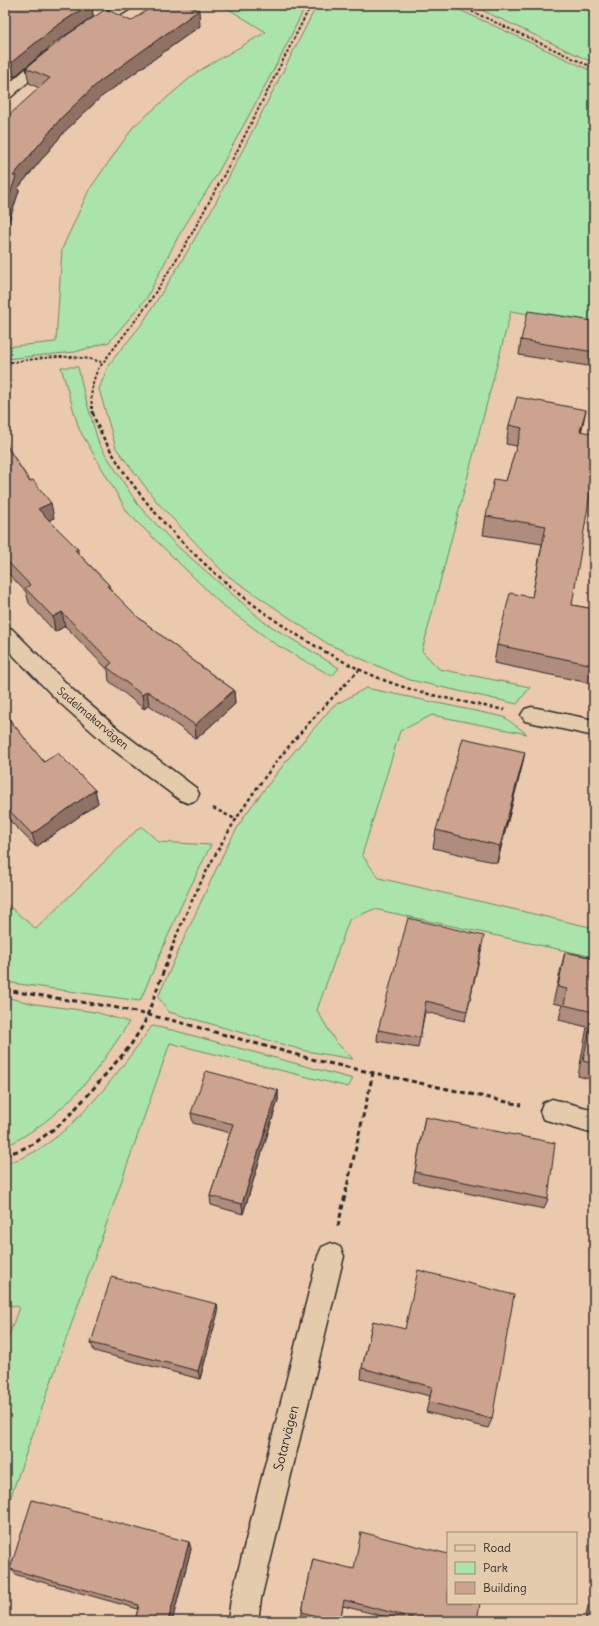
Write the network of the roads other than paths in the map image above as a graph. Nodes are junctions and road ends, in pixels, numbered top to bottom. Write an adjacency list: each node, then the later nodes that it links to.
1 (127, 5): 2 (street)
2 (78, 35)
3 (61, 46): 4 (street)
4 (5, 95)
5 (5, 634): 8 (street, Sadelmakarvägen)
6 (532, 716): 7 (street)
7 (594, 728)
8 (188, 794)
9 (552, 1111): 10 (street)
10 (594, 1122)
11 (331, 1256): 12 (street, Sotarvägen)
12 (243, 1621)

